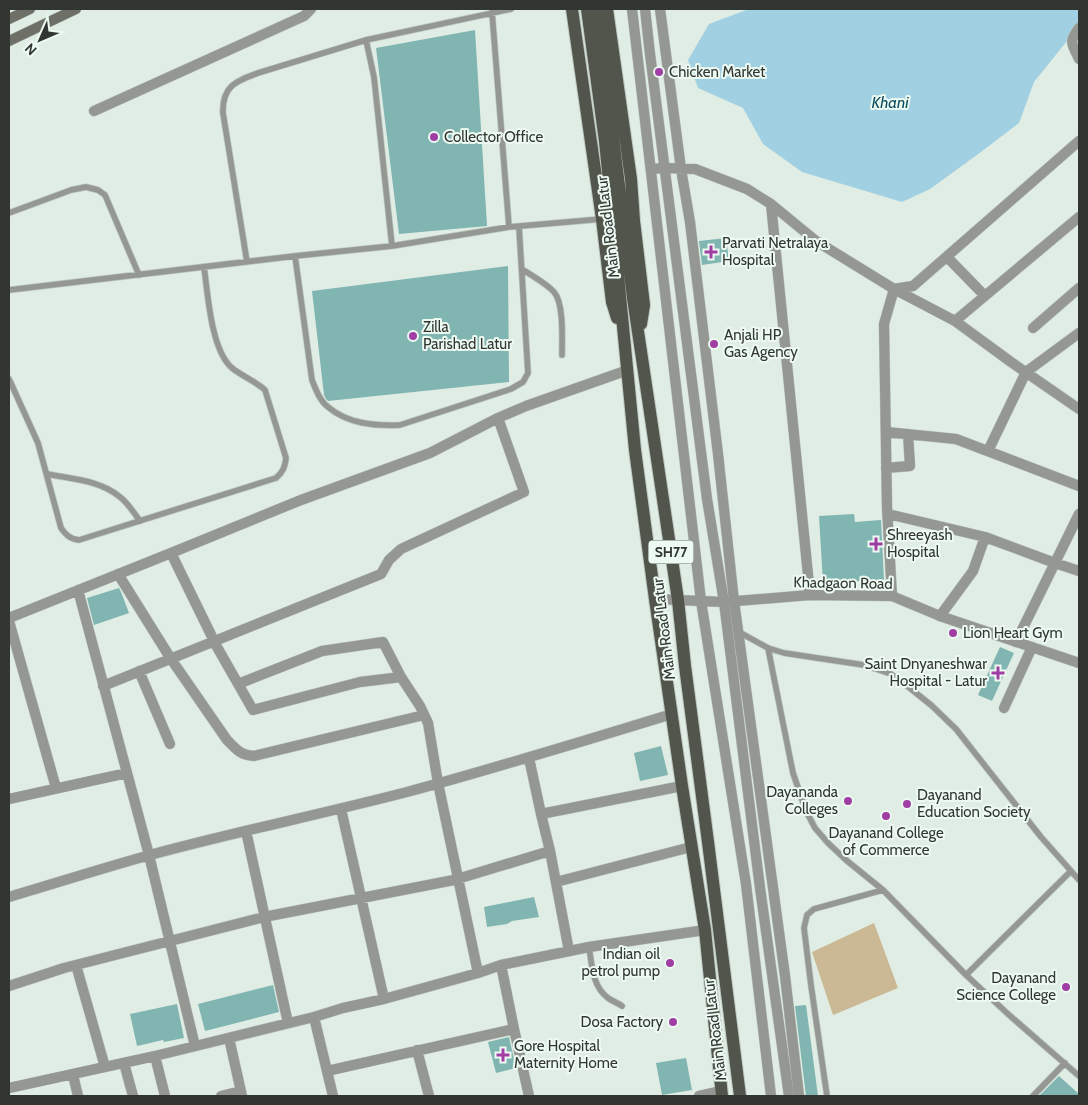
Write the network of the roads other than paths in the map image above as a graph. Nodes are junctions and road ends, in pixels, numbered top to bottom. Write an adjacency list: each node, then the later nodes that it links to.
1 (30, 9): 13 (main road)
2 (76, 9): 16 (main road)
3 (312, 9): 18 (street)
4 (511, 9): 12 (lane)
5 (572, 9): 26 (main road, SH77)
6 (587, 9): 44 (main road, Main Road Latur / SH77)
7 (597, 9): 43 (main road, Main Road Latur / SH77)
8 (606, 9): 43 (main road, SH77)
9 (632, 9): 22 (street)
10 (645, 9): 20 (street)
11 (660, 9): 21 (street)
12 (492, 12): 15 (lane); 27 (lane)
13 (9, 19)
14 (1079, 28): 17 (street)
15 (366, 40): 29 (lane); 32 (lane)
16 (9, 41)
17 (1079, 59)
18 (94, 111)
19 (1079, 141): 31 (street)
20 (665, 168): 21 (street); 22 (street); 71 (street)
21 (680, 168): 23 (street); 71 (street)
22 (651, 169): 70 (street)
23 (771, 204): 37 (street); 66 (street)
24 (9, 213): 35 (lane)
25 (1079, 217): 39 (street)
26 (602, 220): 28 (lane); 44 (main road, SH77)
27 (510, 227): 28 (lane); 29 (lane)
28 (519, 227): 34 (lane)
29 (392, 246): 30 (lane)
30 (295, 256): 32 (lane); 34 (lane)
31 (946, 257): 37 (street); 39 (street)
32 (246, 262): 33 (lane)
33 (204, 267): 35 (lane); 59 (lane)
34 (522, 269): 45 (lane)
35 (138, 275): 38 (lane)
36 (1079, 288): 41 (street)
37 (894, 289): 40 (street); 51 (street)
38 (9, 290)
39 (985, 296): 40 (street)
40 (955, 321): 47 (street)
41 (1033, 328)
42 (1079, 333): 47 (street)
43 (639, 338): 69 (main road, Main Road Latur / SH77)
44 (625, 342): 46 (main road, Main Road Latur / SH77)
45 (562, 355)
46 (628, 370): 50 (street); 68 (main road, Main Road Latur / SH77)
47 (1026, 372): 49 (street); 53 (street)
48 (9, 379): 55 (lane)
49 (1079, 409)
50 (498, 418): 61 (street); 75 (street)
51 (886, 432): 52 (street); 54 (street)
52 (908, 434): 53 (street); 54 (street)
53 (988, 452): 56 (street)
54 (886, 468): 57 (street)
55 (47, 474): 59 (lane); 59 (lane)
56 (1079, 486)
57 (888, 514): 60 (street); 67 (street)
58 (1079, 514): 62 (street)
59 (140, 521)
60 (985, 537): 62 (street); 72 (street)
61 (172, 553): 64 (street); 75 (street)
62 (1055, 563): 63 (street); 76 (street)
63 (1079, 571)
64 (118, 574): 65 (street); 79 (street)
65 (78, 590): 73 (street); 84 (street)
66 (810, 595): 67 (street, Khadgaon Road); 71 (street, Khadgaon Road)
67 (892, 596): 72 (street, Khadgaon Road)
68 (655, 599): 69 (street, Khadgaon Road); 86 (main road, Main Road Latur / SH77)
69 (678, 600): 70 (street, Khadgaon Road); 144 (main road, Main Road Latur / SH77)
70 (701, 601): 71 (street, Khadgaon Road); 145 (street)
71 (729, 601): 74 (street); 146 (street)
72 (940, 616): 76 (street, Khadgaon Road)
73 (9, 620): 93 (street)
74 (738, 632): 78 (lane); 147 (street)
75 (214, 641): 79 (street); 83 (street)
76 (1016, 642): 77 (street, Khadgaon Road)
77 (1032, 647): 80 (street, Khadgaon Road); 85 (street)
78 (768, 648): 101 (lane); 105 (lane)
79 (170, 658): 81 (street); 87 (street)
80 (1079, 663)
81 (139, 671): 84 (street); 88 (street)
82 (401, 677): 83 (street); 83 (street); 87 (street)
83 (238, 684)
84 (104, 686): 90 (street)
85 (1004, 708)
86 (672, 714): 89 (street); 92 (main road, Main Road Latur / SH77)
87 (424, 715): 91 (street)
88 (170, 744)
89 (529, 758): 91 (street); 96 (street)
90 (127, 773): 93 (street); 100 (street)
91 (438, 783): 95 (street); 102 (street)
92 (682, 786): 96 (street); 98 (main road, Main Road Latur / SH77)
93 (56, 788): 94 (street)
94 (9, 799)
95 (341, 809): 97 (street); 107 (street)
96 (541, 814): 99 (street)
97 (246, 831): 100 (street); 108 (street)
98 (692, 847): 104 (street); 109 (main road, Main Road Latur / SH77)
99 (550, 851): 102 (street); 104 (street)
100 (149, 855): 106 (street); 110 (street)
101 (1071, 871): 103 (lane); 116 (lane)
102 (458, 878): 107 (street); 115 (street)
103 (1079, 880)
104 (556, 882): 112 (street)
105 (883, 890): 116 (lane); 148 (lane)
106 (9, 897)
107 (361, 898): 108 (street); 118 (street)
108 (264, 917): 110 (street); 121 (street)
109 (704, 930): 111 (street); 134 (main road, Main Road Latur / SH77)
110 (170, 941): 113 (street); 124 (street)
111 (589, 947): 112 (street); 119 (lane)
112 (569, 951): 114 (street)
113 (76, 965): 117 (street); 129 (street)
114 (502, 965): 115 (street); 122 (street)
115 (478, 973): 118 (street)
116 (966, 975): 128 (lane)
117 (9, 986)
118 (384, 999): 120 (street)
119 (622, 1006)
120 (314, 1017): 121 (street); 130 (street)
121 (288, 1023): 123 (street)
122 (514, 1029): 125 (street); 142 (street)
123 (228, 1038): 124 (street); 135 (street)
124 (195, 1046): 126 (street)
125 (417, 1050): 130 (street); 141 (street)
126 (155, 1056): 127 (street); 138 (street)
127 (124, 1063): 129 (street); 137 (street)
128 (1065, 1063): 132 (lane); 149 (lane)
129 (105, 1067): 131 (street)
130 (327, 1070): 140 (street)
131 (73, 1075): 133 (street); 136 (street)
132 (1079, 1076)
133 (16, 1090)
134 (722, 1093): 143 (street)
135 (241, 1094): 139 (street)
136 (78, 1096)
137 (134, 1096)
138 (166, 1096)
139 (221, 1096)
140 (333, 1096)
141 (429, 1096)
142 (529, 1096)
143 (699, 1096)
144 (740, 1096)
145 (771, 1096)
146 (788, 1096)
147 (799, 1096)
148 (827, 1096)
149 (1033, 1096)

